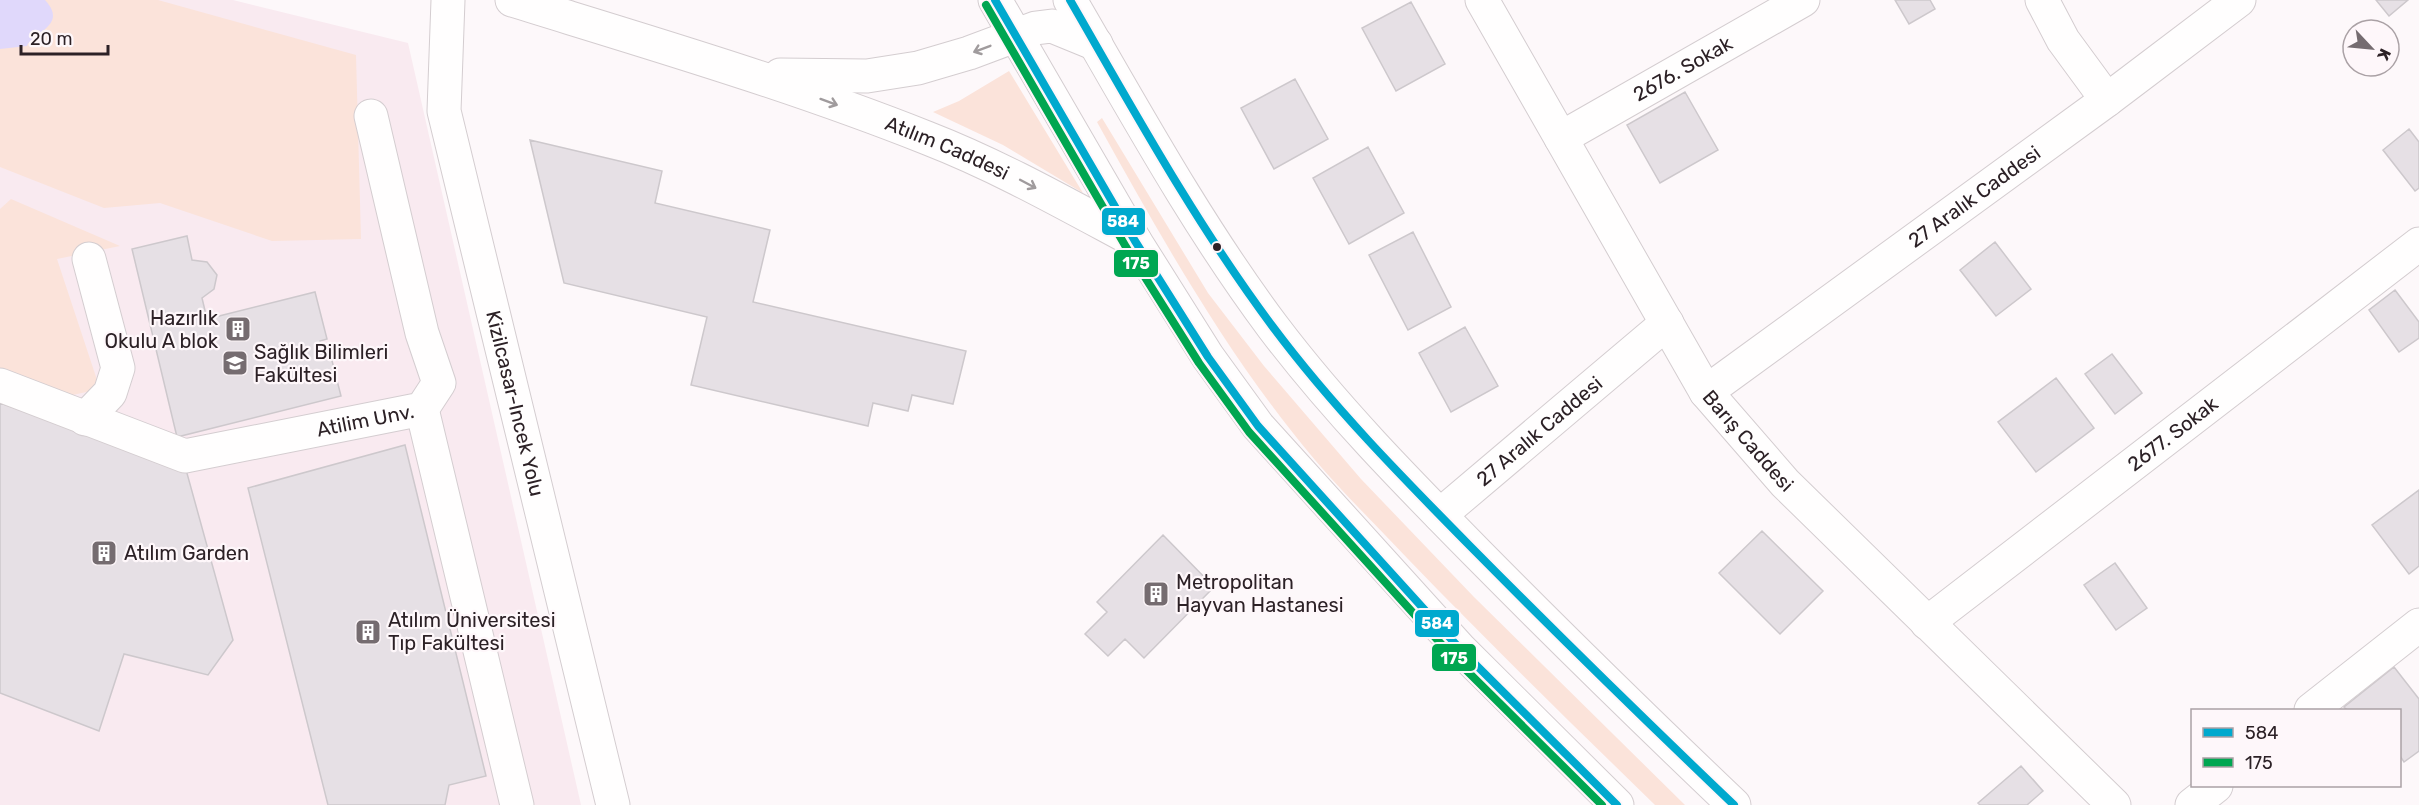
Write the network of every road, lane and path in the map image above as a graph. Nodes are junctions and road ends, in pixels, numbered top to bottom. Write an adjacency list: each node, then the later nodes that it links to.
1 (447, 0): 29 (street, Kizilcasar-Incek Yolu)
2 (512, 0): 11 (street, Atılım Caddesi)
3 (996, 0): 9 (street)
4 (1070, 0): 10 (street)
5 (1482, 0): 14 (street, Barış Caddesi)
6 (1803, 0): 14 (street, 2676. Sokak)
7 (2042, 0): 12 (street)
8 (2239, 0): 12 (street, 27 Aralık Caddesi)
9 (1016, 35): 10 (street, Atılım Caddesi); 11 (street, Atılım Caddesi, one-way to 11); 15 (street)
10 (1095, 44): 23 (street)
11 (754, 75): 15 (street, Atılım Caddesi, one-way to 15)
12 (2107, 100): 20 (street, 27 Aralık Caddesi)
13 (371, 116): 21 (street, Atilim Unv.)
14 (1561, 138): 18 (street, Barış Caddesi)
15 (1134, 240): 30 (street)
16 (2419, 244): 24 (street, 2677. Sokak)
17 (89, 259): 22 (street)
18 (1667, 323): 20 (street, Barış Caddesi); 23 (street, 27 Aralık Caddesi)
19 (0, 385): 22 (street, Atilim Unv.)
20 (1706, 392): 24 (street, Barış Caddesi)
21 (422, 409): 22 (street, Atilim Unv.); 28 (street)
22 (85, 419)
23 (1440, 515): 31 (street)
24 (1927, 622): 32 (street, Barış Caddesi)
25 (2419, 625): 26 (street)
26 (2314, 709)
27 (2215, 787): 33 (street)
28 (517, 805)
29 (613, 805)
30 (1617, 805)
31 (1734, 805)
32 (2114, 805)
33 (2192, 805)

